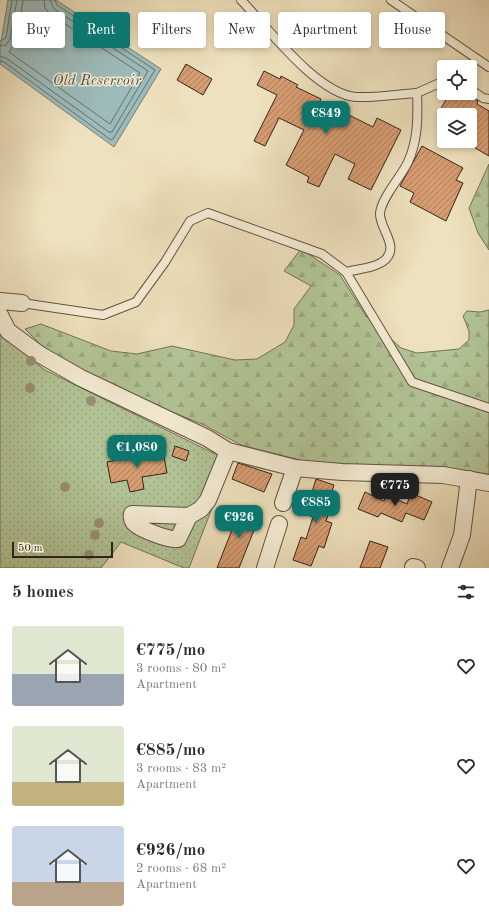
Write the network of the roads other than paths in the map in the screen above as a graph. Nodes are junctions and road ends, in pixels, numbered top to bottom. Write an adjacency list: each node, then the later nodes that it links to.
1 (242, 0): 5 (lane)
2 (390, 0): 3 (lane)
3 (489, 67)
4 (437, 84): 5 (lane)
5 (417, 93): 8 (lane)
6 (477, 94): 7 (lane)
7 (489, 99)
8 (346, 272): 10 (lane); 12 (lane)
9 (0, 301): 10 (street)
10 (22, 303)
11 (0, 315): 13 (street)
12 (489, 408)
13 (228, 451): 14 (street); 18 (street)
14 (295, 468): 15 (street); 17 (street)
15 (469, 479): 16 (street); 21 (street)
16 (489, 483)
17 (283, 503)
18 (189, 516)
19 (279, 524): 20 (street)
20 (265, 568)
21 (450, 568)

